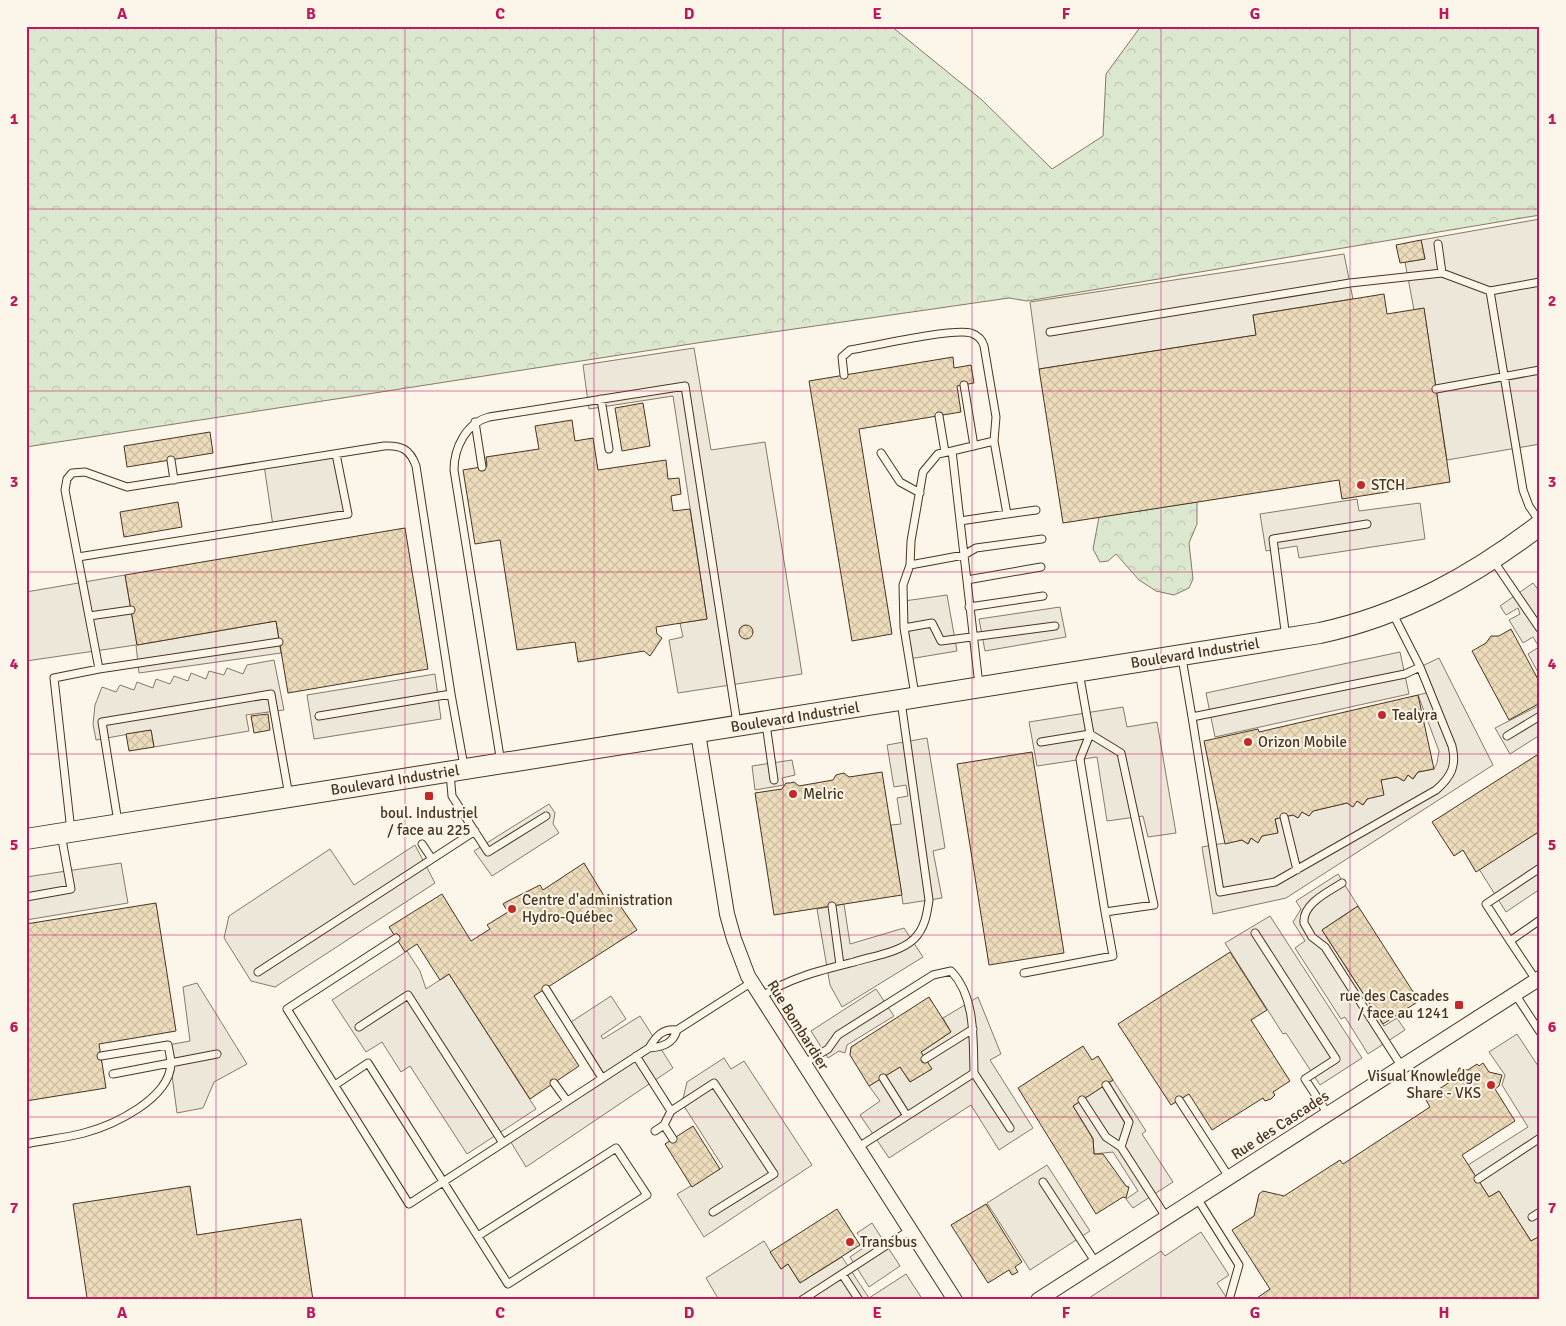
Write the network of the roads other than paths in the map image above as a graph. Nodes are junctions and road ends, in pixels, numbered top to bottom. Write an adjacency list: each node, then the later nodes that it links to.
1 (1438, 244): 2 (lane)
2 (1442, 273): 4 (lane); 5 (lane)
3 (1540, 282): 4 (lane)
4 (1490, 291): 8 (lane)
5 (1050, 332)
6 (1540, 370): 8 (lane)
7 (844, 376): 14 (lane)
8 (1504, 376): 10 (lane); 28 (lane)
9 (964, 385): 15 (lane)
10 (1436, 389)
11 (600, 399): 13 (lane); 16 (lane); 58 (lane)
12 (939, 416): 17 (lane)
13 (475, 422): 21 (lane); 63 (lane)
14 (994, 441): 15 (lane); 25 (lane)
15 (974, 446): 17 (lane)
16 (609, 449)
17 (949, 451): 23 (lane); 26 (lane)
18 (881, 453): 23 (lane)
19 (336, 454): 22 (lane); 31 (lane); 52 (lane)
20 (171, 460): 22 (lane)
21 (482, 467)
22 (174, 480): 31 (lane)
23 (920, 493): 33 (lane)
24 (1036, 510): 25 (lane)
25 (1007, 514): 26 (lane)
26 (960, 521): 30 (lane)
27 (1367, 524): 45 (lane)
28 (1540, 524): 32 (street, Boulevard Industriel)
29 (1042, 540): 30 (lane)
30 (964, 555): 33 (lane); 35 (lane)
31 (78, 557): 40 (lane)
32 (1493, 560): 39 (street, Boulevard Industriel); 43 (lane)
33 (910, 565): 42 (lane)
34 (1041, 568): 35 (lane)
35 (966, 580): 37 (lane)
36 (1043, 596): 37 (lane)
37 (970, 606): 44 (lane)
38 (131, 610): 40 (lane)
39 (1392, 612): 45 (street, Boulevard Industriel); 48 (lane)
40 (89, 616): 49 (lane)
41 (1055, 626): 44 (lane)
42 (904, 628): 44 (lane); 53 (lane)
43 (1540, 629)
44 (972, 637): 51 (lane)
45 (1286, 639): 47 (street, Boulevard Industriel)
46 (279, 642): 49 (lane)
47 (1181, 655): 50 (street, Boulevard Industriel); 56 (lane)
48 (1420, 668): 56 (lane); 76 (lane)
49 (99, 669): 71 (lane)
50 (1079, 672): 51 (street, Boulevard Industriel); 60 (lane)
51 (979, 688): 53 (street, Boulevard Industriel)
52 (451, 694): 54 (lane); 64 (lane)
53 (909, 699): 57 (street, Boulevard Industriel); 85 (lane)
54 (319, 716)
55 (1540, 716): 61 (lane)
56 (1192, 717): 76 (lane)
57 (766, 722): 58 (street, Boulevard Industriel); 65 (lane)
58 (738, 726): 59 (street, Boulevard Industriel)
59 (698, 733): 63 (street, Boulevard Industriel); 89 (street, Rue Bombardier)
60 (1090, 734): 62 (lane); 80 (lane); 80 (lane)
61 (1507, 736)
62 (1041, 742)
63 (501, 763): 64 (street, Boulevard Industriel)
64 (457, 770): 66 (street, Boulevard Industriel); 70 (lane)
65 (774, 780)
66 (289, 797): 69 (street, Boulevard Industriel); 69 (lane)
67 (546, 816): 70 (lane)
68 (1284, 817): 76 (lane)
69 (119, 825): 71 (street, Boulevard Industriel)
70 (475, 831): 74 (lane)
71 (66, 833): 72 (street, Boulevard Industriel); 78 (lane)
72 (26, 838)
73 (422, 844): 74 (lane)
74 (432, 859): 86 (lane)
75 (1540, 868): 84 (lane)
76 (1297, 870)
77 (1342, 883): 104 (lane)
78 (26, 897)
79 (832, 906): 85 (lane)
80 (1105, 912): 87 (lane)
81 (1540, 920): 84 (lane)
82 (1255, 933): 116 (lane)
83 (396, 938): 110 (lane)
84 (1510, 940): 88 (lane)
85 (840, 965): 92 (lane)
86 (258, 972)
87 (1024, 973)
88 (1538, 979): 91 (street, Rue des Cascades)
89 (752, 982): 92 (street, Rue Bombardier); 95 (lane)
90 (546, 988): 107 (lane)
91 (1515, 994): 96 (lane); 104 (street, Rue des Cascades)
92 (760, 997): 103 (street, Rue Bombardier)
93 (359, 1027): 123 (lane)
94 (973, 1029): 101 (lane); 103 (lane); 105 (lane)
95 (678, 1030): 97 (lane); 97 (lane)
96 (1540, 1032)
97 (649, 1048): 100 (lane)
98 (217, 1054): 102 (lane)
99 (101, 1056): 102 (lane)
100 (636, 1056): 107 (lane); 115 (lane)
101 (925, 1059)
102 (171, 1064): 106 (lane); 124 (lane)
103 (803, 1064): 126 (street, Rue Bombardier)
104 (1402, 1067): 116 (street, Rue des Cascades)
105 (974, 1073): 117 (lane); 119 (lane)
106 (113, 1074)
107 (602, 1078): 114 (lane)
108 (883, 1078): 117 (lane)
109 (554, 1083): 114 (lane)
110 (335, 1085): 129 (lane); 129 (lane)
111 (1106, 1085): 125 (lane)
112 (1082, 1100): 125 (lane)
113 (1179, 1100): 127 (lane)
114 (567, 1102): 123 (lane)
115 (671, 1110): 118 (lane); 132 (lane)
116 (1328, 1114): 127 (street, Rue des Cascades)
117 (907, 1116): 126 (lane)
118 (664, 1125): 120 (lane); 122 (lane)
119 (1010, 1128)
120 (655, 1130)
121 (1540, 1138): 128 (lane)
122 (673, 1139)
123 (504, 1143): 129 (lane)
124 (26, 1144)
125 (1121, 1147): 135 (lane)
126 (857, 1148): 136 (street, Rue Bombardier)
127 (1229, 1178): 131 (street, Rue des Cascades)
128 (1478, 1179)
129 (444, 1182): 137 (lane)
130 (1043, 1182): 138 (lane)
131 (1197, 1198): 135 (street, Rue des Cascades); 144 (lane)
132 (713, 1212)
133 (1540, 1212): 134 (lane)
134 (1532, 1217)
135 (1166, 1218): 138 (street, Rue des Cascades)
136 (910, 1230): 139 (lane); 142 (street, Rue Bombardier)
137 (478, 1236): 137 (lane)
138 (1096, 1263): 143 (street, Rue des Cascades)
139 (842, 1274): 140 (lane); 141 (lane)
140 (802, 1300)
141 (859, 1300)
142 (955, 1300)
143 (1038, 1300)
144 (1228, 1300)

